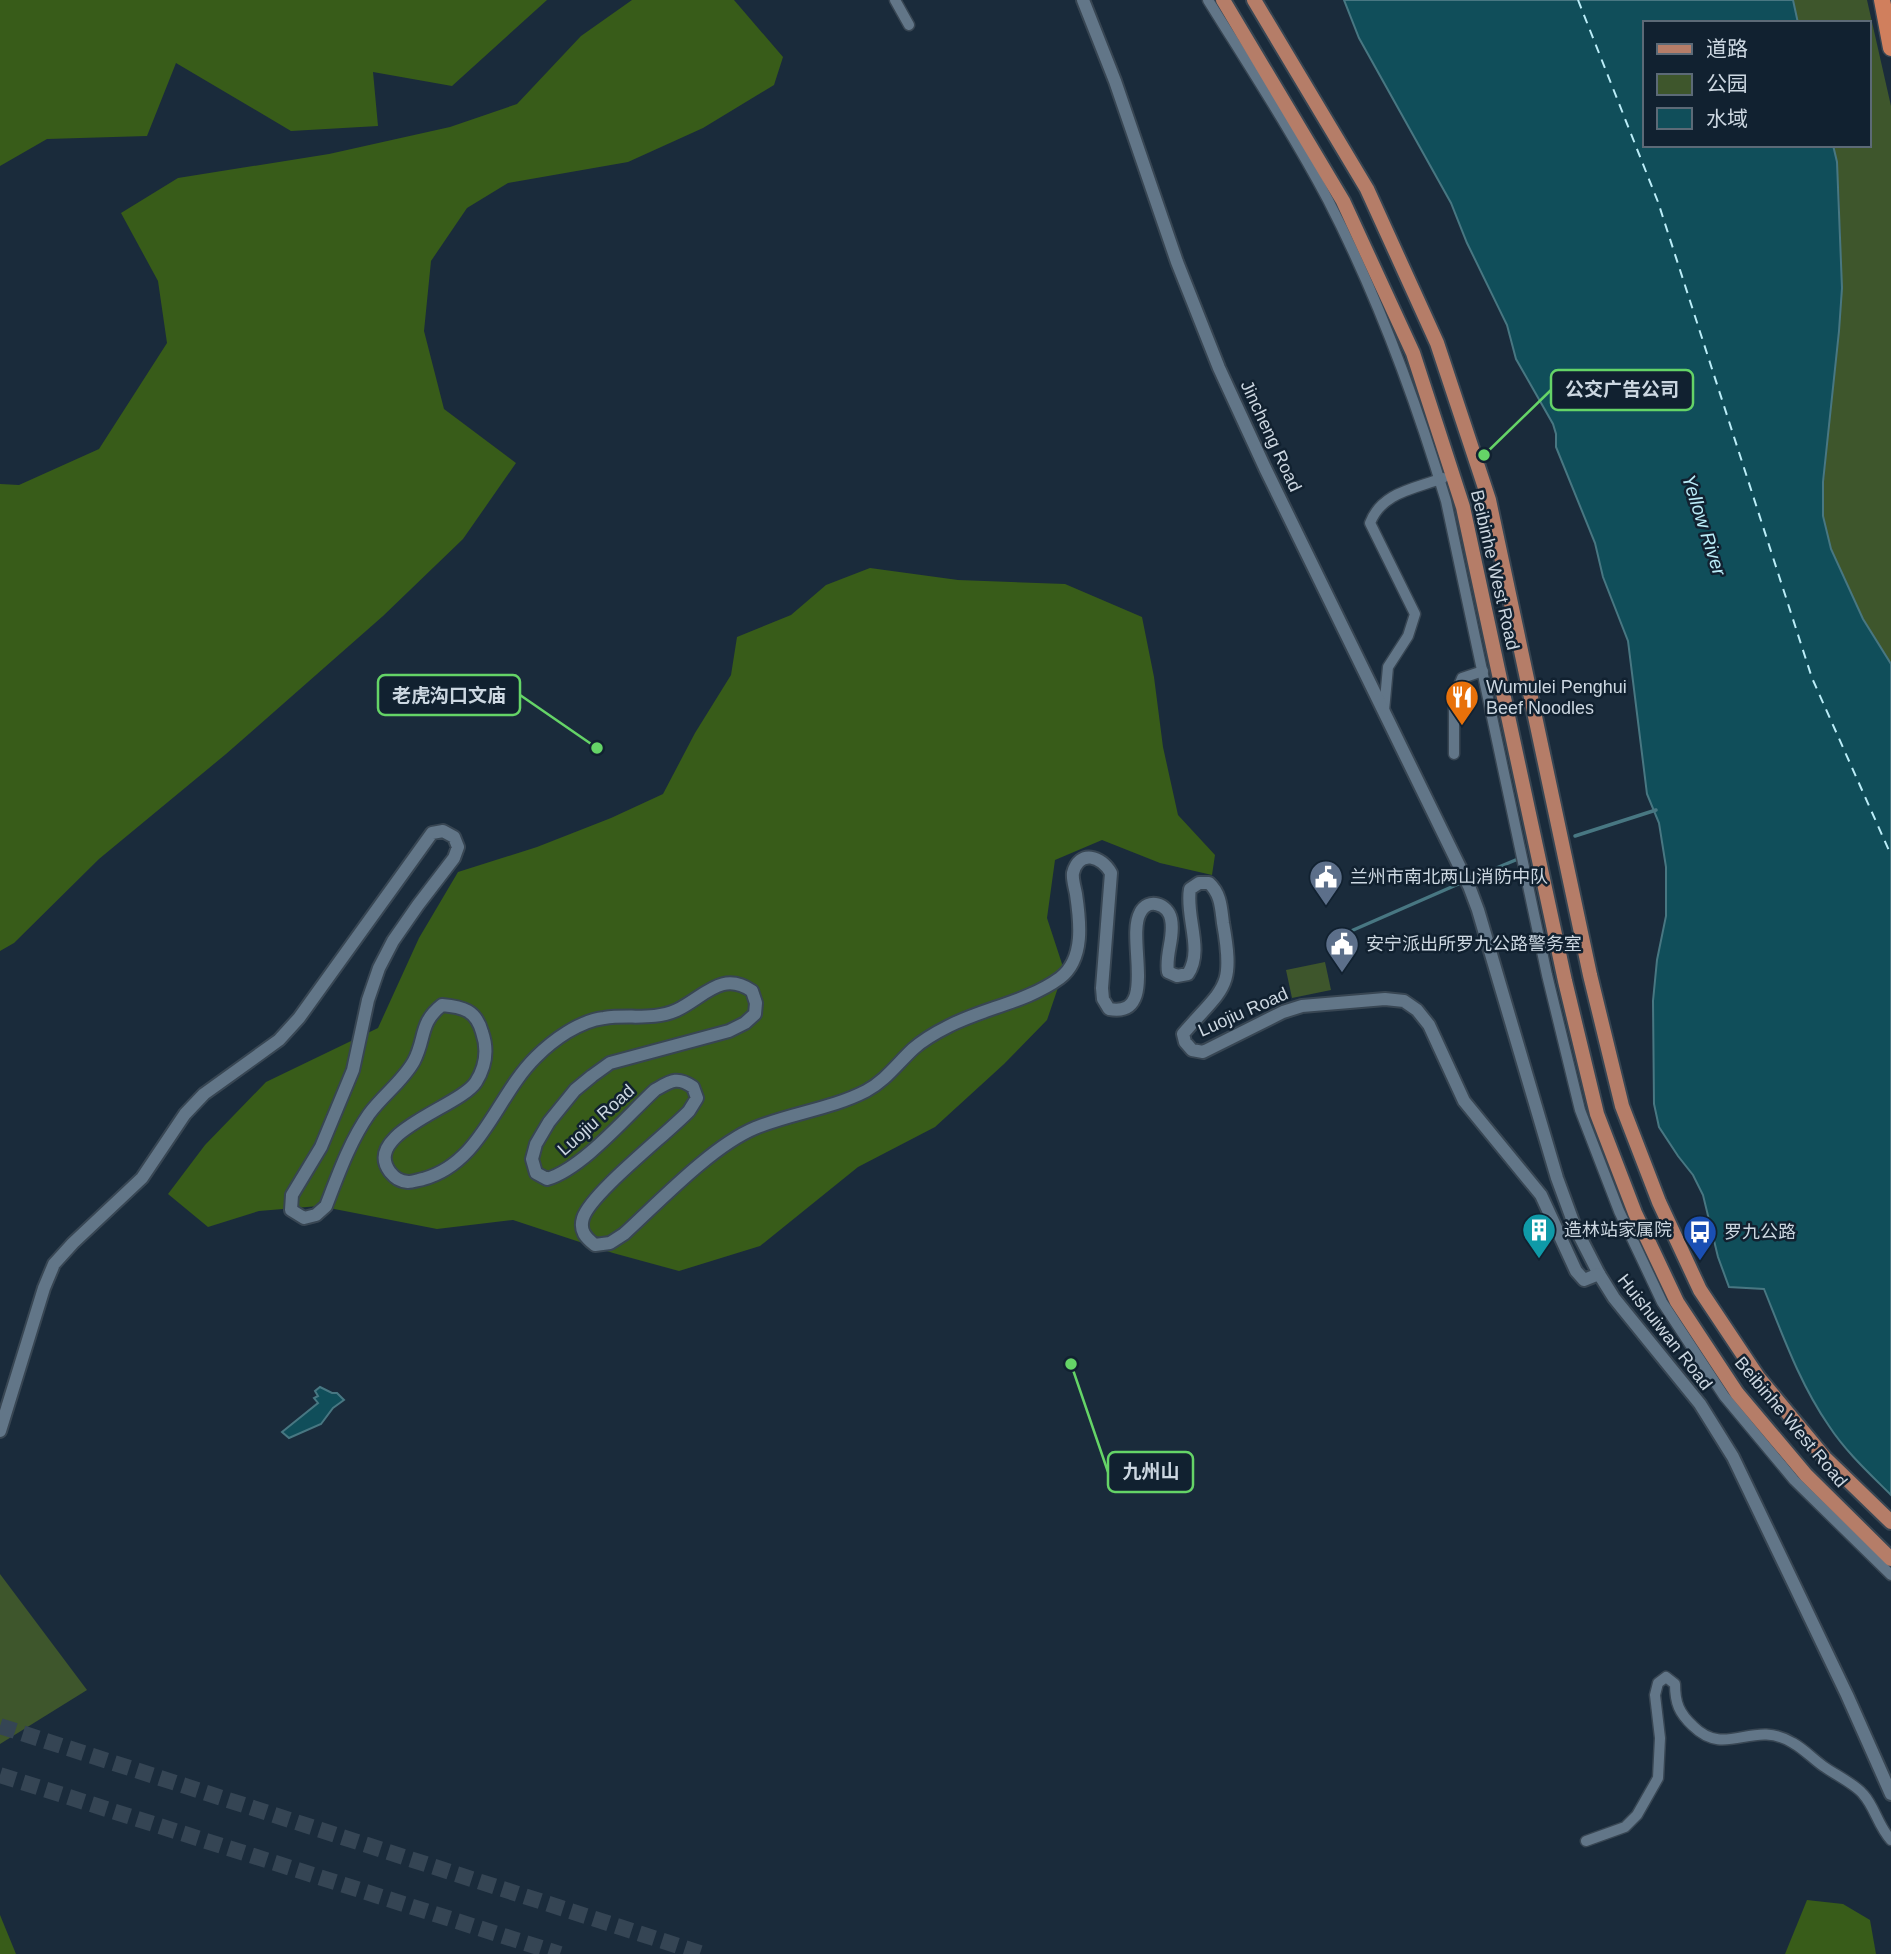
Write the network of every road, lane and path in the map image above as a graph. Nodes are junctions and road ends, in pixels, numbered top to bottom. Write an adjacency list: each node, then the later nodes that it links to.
1 (895, 0): 7 (street)
2 (1083, 0): 11 (street, Jincheng Road)
3 (1208, 0): 9 (street)
4 (1223, 0): 9 (main road, Beibinhe West Road)
5 (1254, 0): 16 (main road, Beibinhe West Road)
6 (1882, 0): 8 (highway)
7 (909, 25)
8 (1891, 48)
9 (1446, 477): 10 (street); 11 (street); 17 (main road, Beibinhe West Road)
10 (1483, 671): 12 (street); 18 (street)
11 (1384, 711): 13 (street, Jincheng Road)
12 (1454, 754)
13 (1462, 872): 14 (street, Huishuiwan Road)
14 (1599, 1274): 15 (street, Luojiu Road); 19 (street, Huishuiwan Road)
15 (0, 1432)
16 (1891, 1522)
17 (1891, 1559)
18 (1891, 1575)
19 (1891, 1794)
20 (1891, 1840): 21 (street)
21 (1586, 1841)

